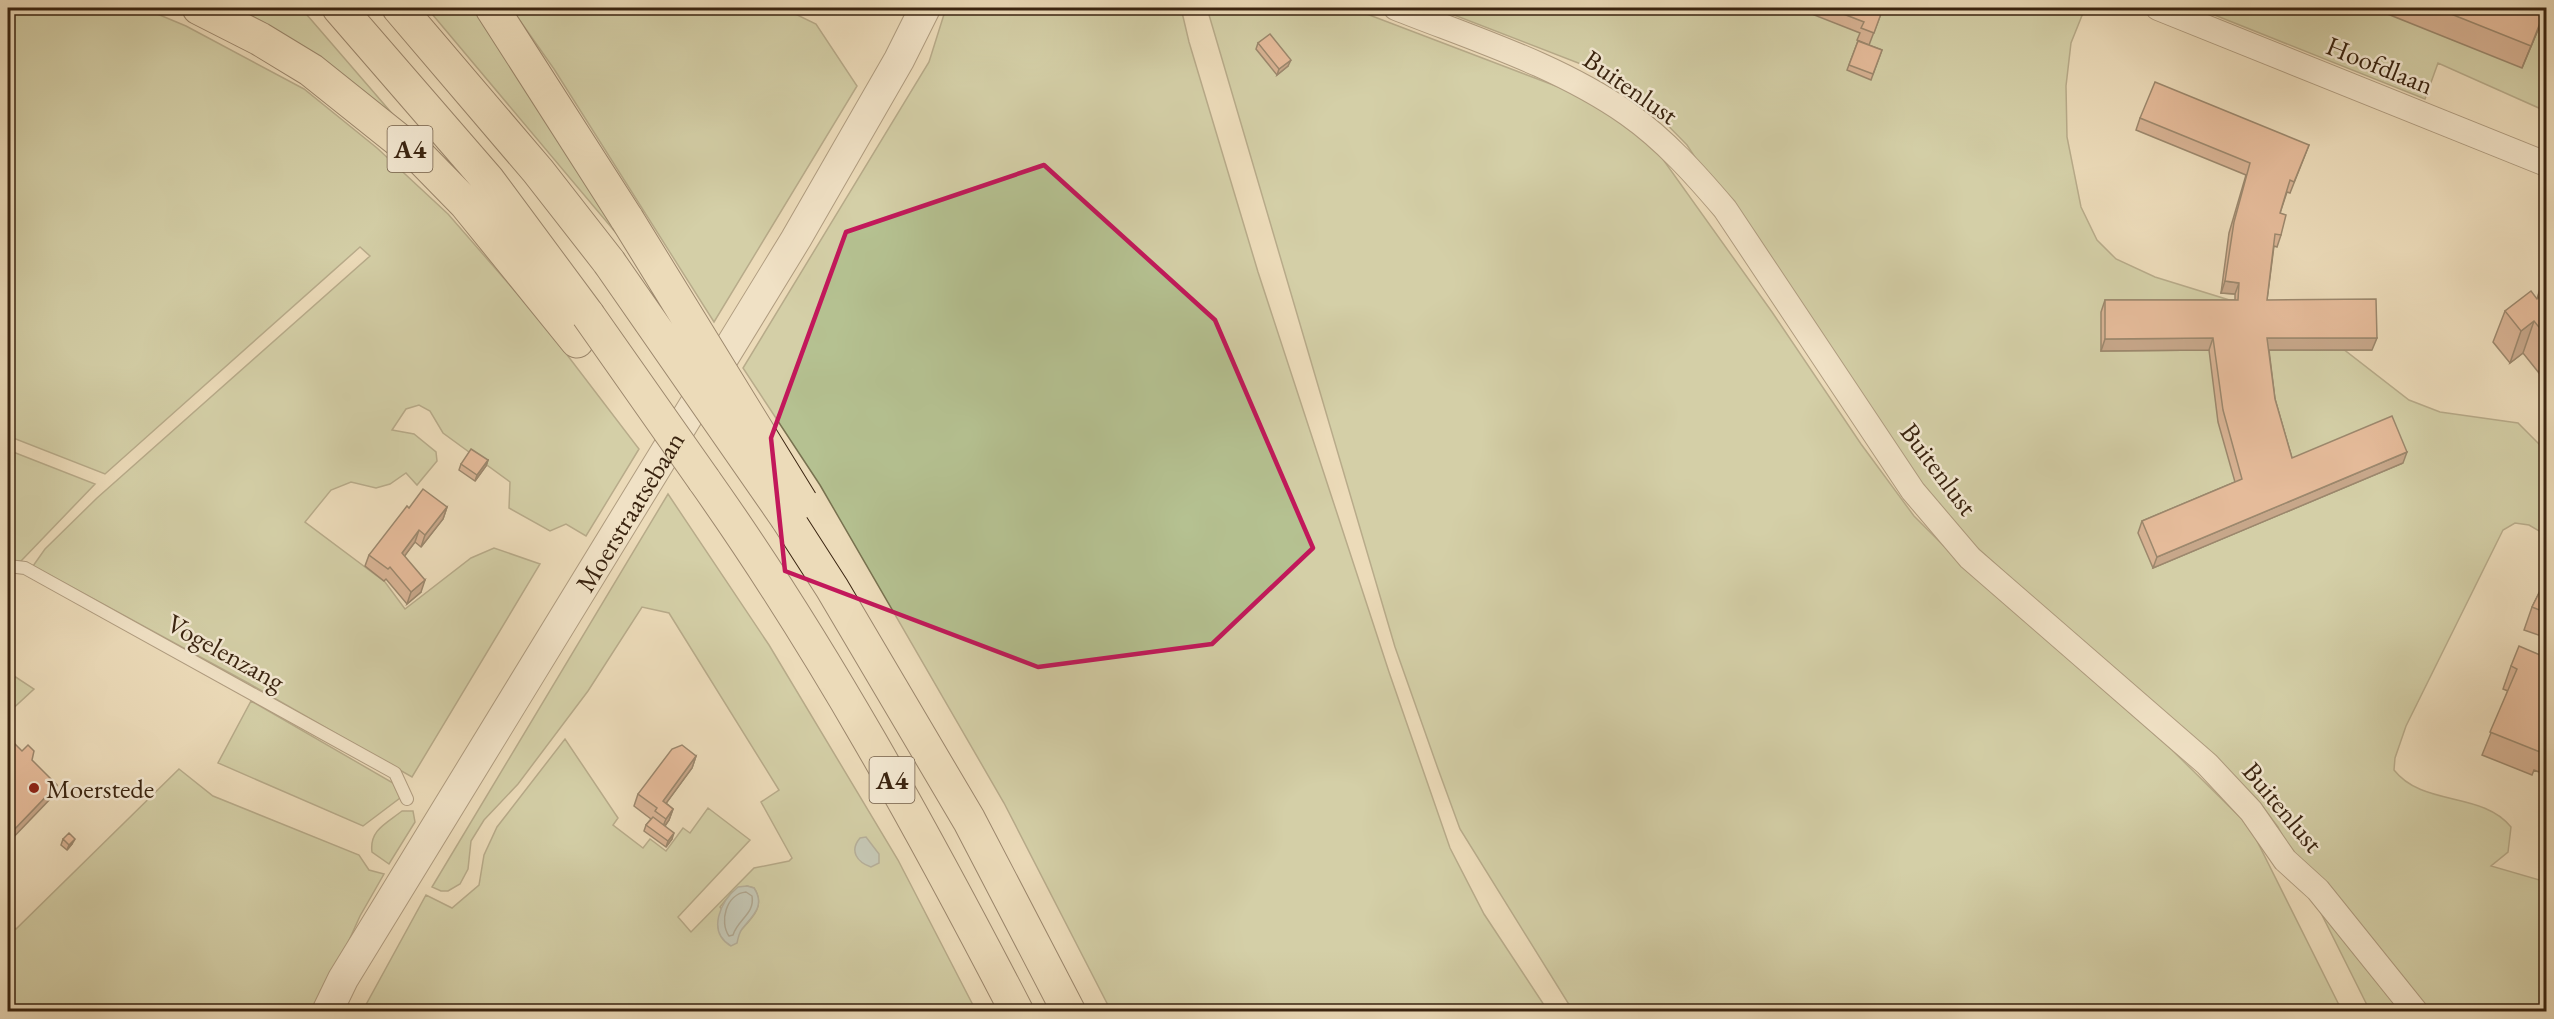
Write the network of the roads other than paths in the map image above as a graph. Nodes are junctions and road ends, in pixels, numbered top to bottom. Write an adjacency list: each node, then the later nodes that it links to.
1 (200, 8): 9 (highway, A4)
2 (339, 8): 9 (highway, A4)
3 (399, 8): 10 (highway, A4, bridge)
4 (492, 8): 10 (highway, A4, bridge)
5 (925, 8): 13 (street, Moerstraatsebaan)
6 (1396, 8): 16 (street, Buitenlust)
7 (2158, 8): 8 (street, Hoofdlaan)
8 (2547, 164)
9 (583, 328): 14 (highway, A4, bridge)
10 (794, 510): 15 (highway, A4)
11 (8, 566): 12 (lane, Vogelenzang)
12 (407, 799)
13 (327, 1011)
14 (1017, 1011)
15 (1069, 1011)
16 (2416, 1011)

